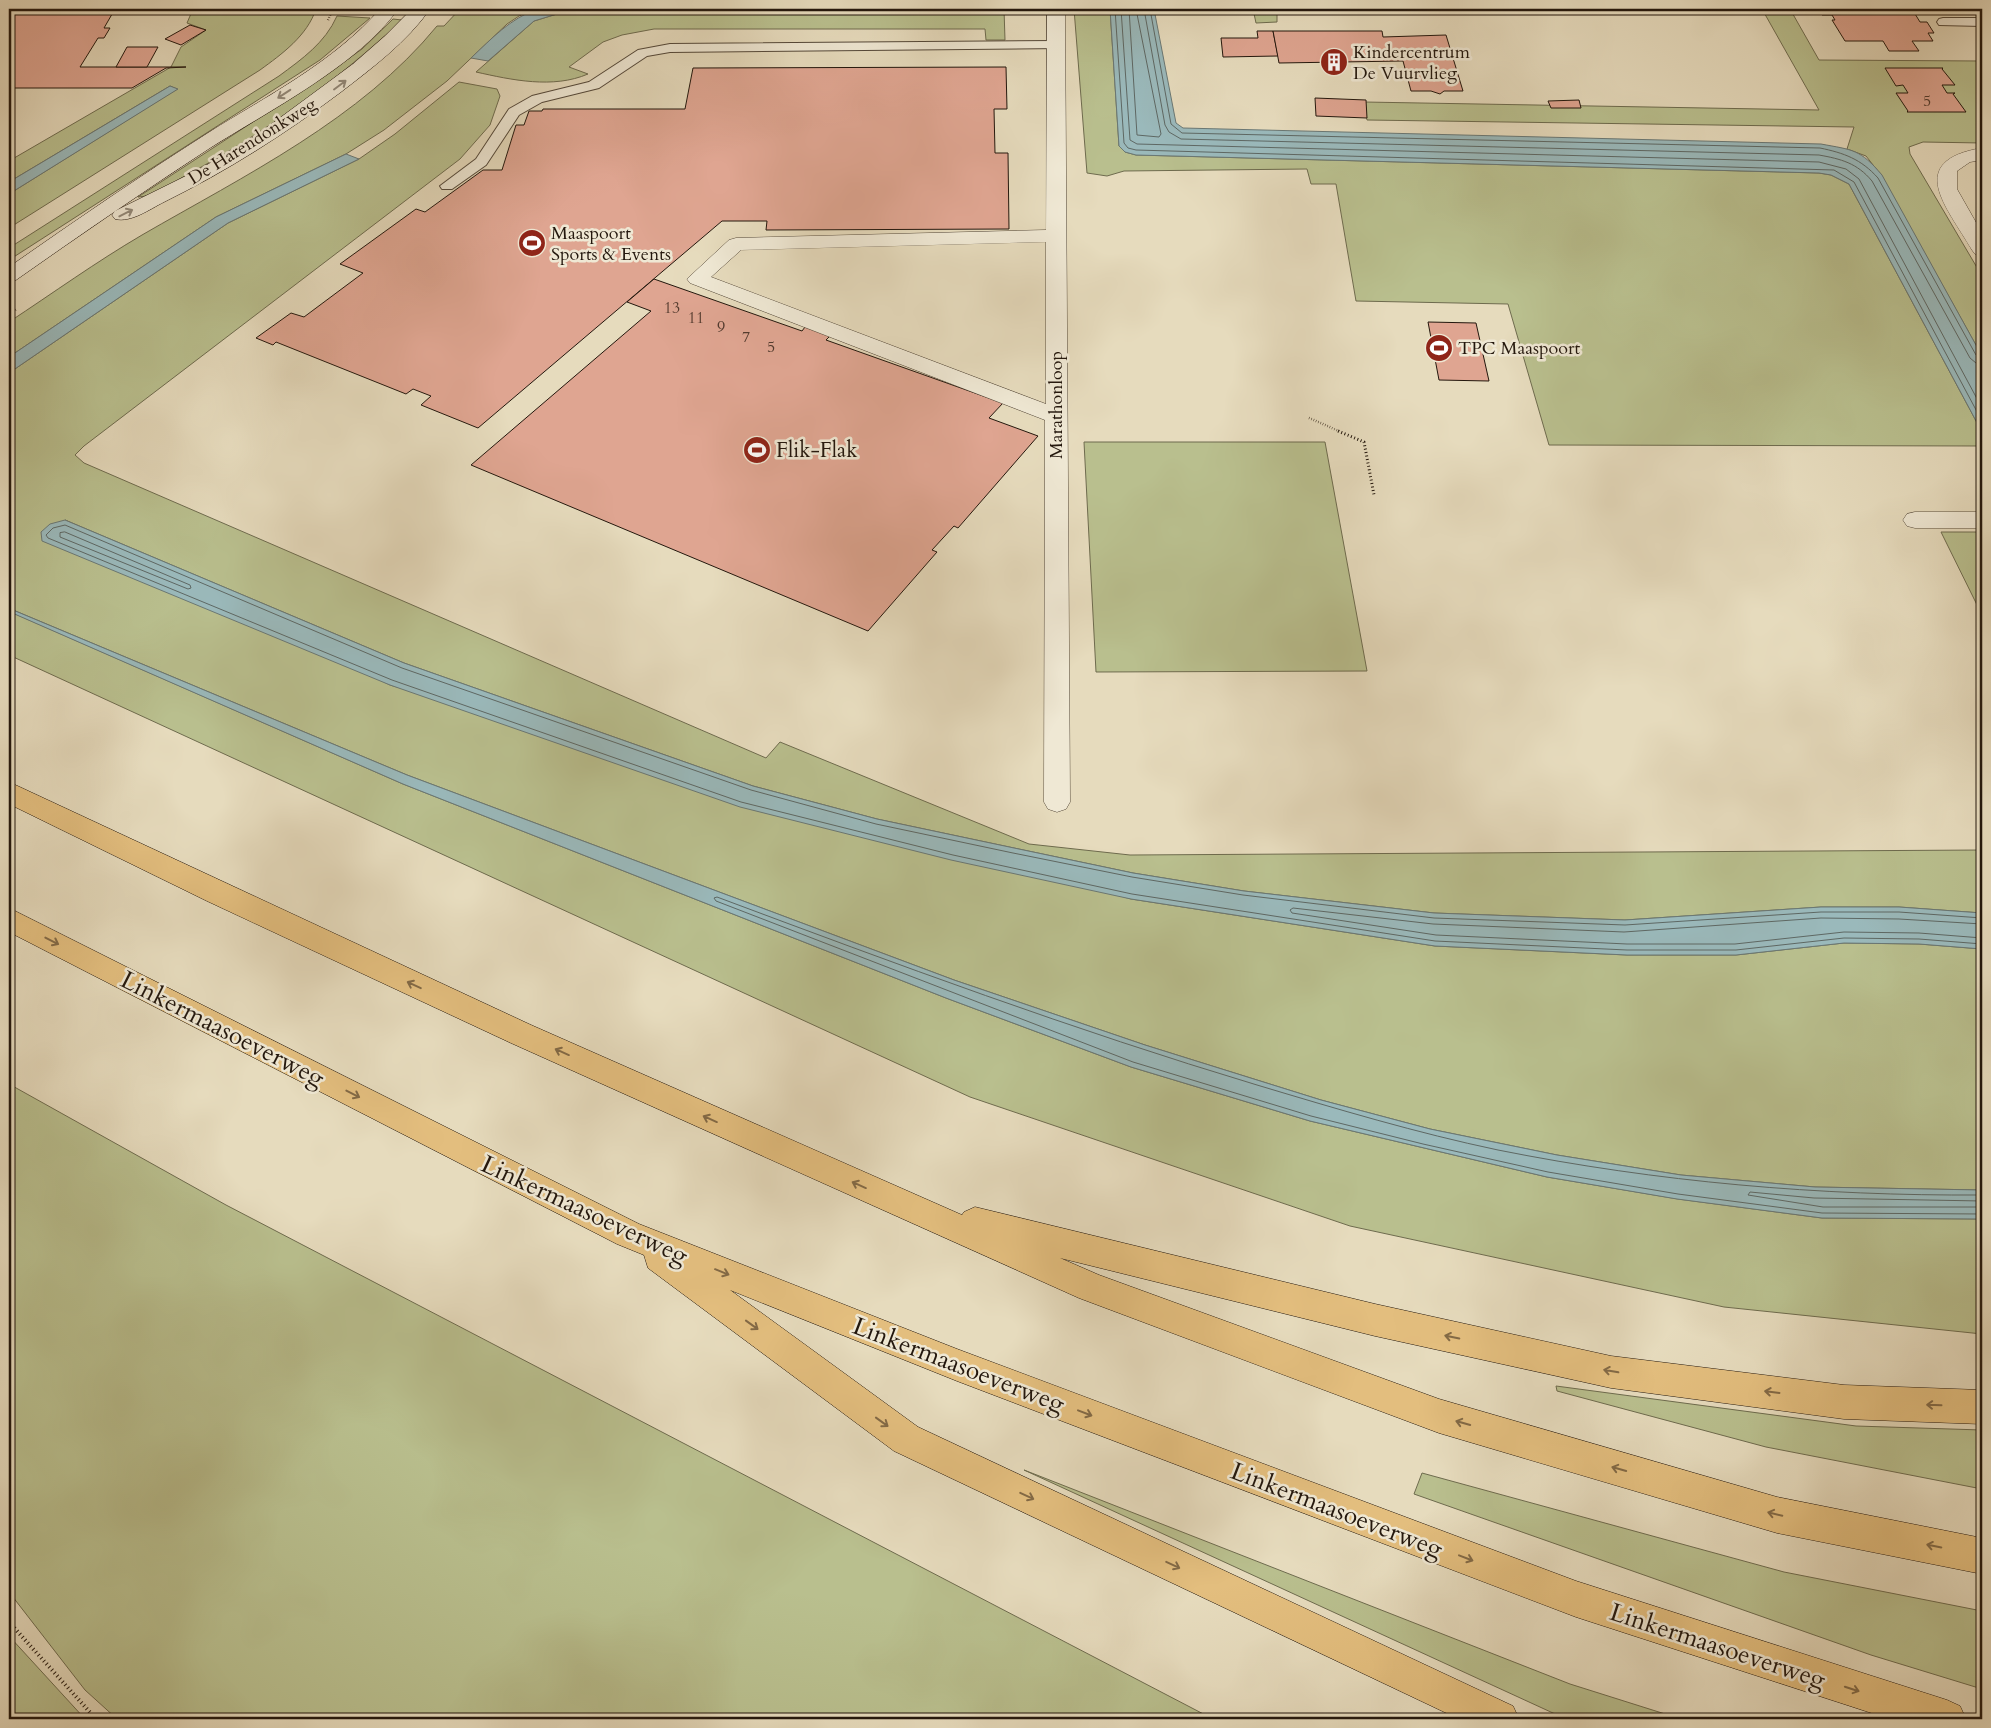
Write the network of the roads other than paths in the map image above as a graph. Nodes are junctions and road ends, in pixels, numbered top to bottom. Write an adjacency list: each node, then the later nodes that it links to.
1 (389, 9): 11 (street, De Harendonkweg, one-way to 11)
2 (421, 9): 11 (street, De Harendonkweg, one-way to 2)
3 (1056, 9): 6 (street, Marathonloop)
4 (1943, 22): 5 (lane)
5 (1982, 22)
6 (1056, 46): 8 (lane); 9 (street, Marathonloop)
7 (1982, 154): 10 (street)
8 (447, 186)
9 (1056, 236): 13 (street, Marathonloop); 13 (street)
10 (1982, 250)
11 (36, 259): 12 (street, De Harendonkweg)
12 (9, 276)
13 (1056, 416): 17 (street, Marathonloop)
14 (1915, 520): 15 (street)
15 (1982, 520)
16 (9, 792): 19 (highway, one-way to 16)
17 (1057, 802)
18 (9, 918): 20 (highway, Linkermaasoeverweg, one-way to 20)
19 (903, 1205): 21 (highway, one-way to 19); 22 (highway, one-way to 19)
20 (628, 1234): 23 (highway, one-way to 23); 24 (highway, Linkermaasoeverweg, one-way to 24)
21 (1982, 1407)
22 (1982, 1556)
23 (1500, 1719)
24 (1947, 1719)

